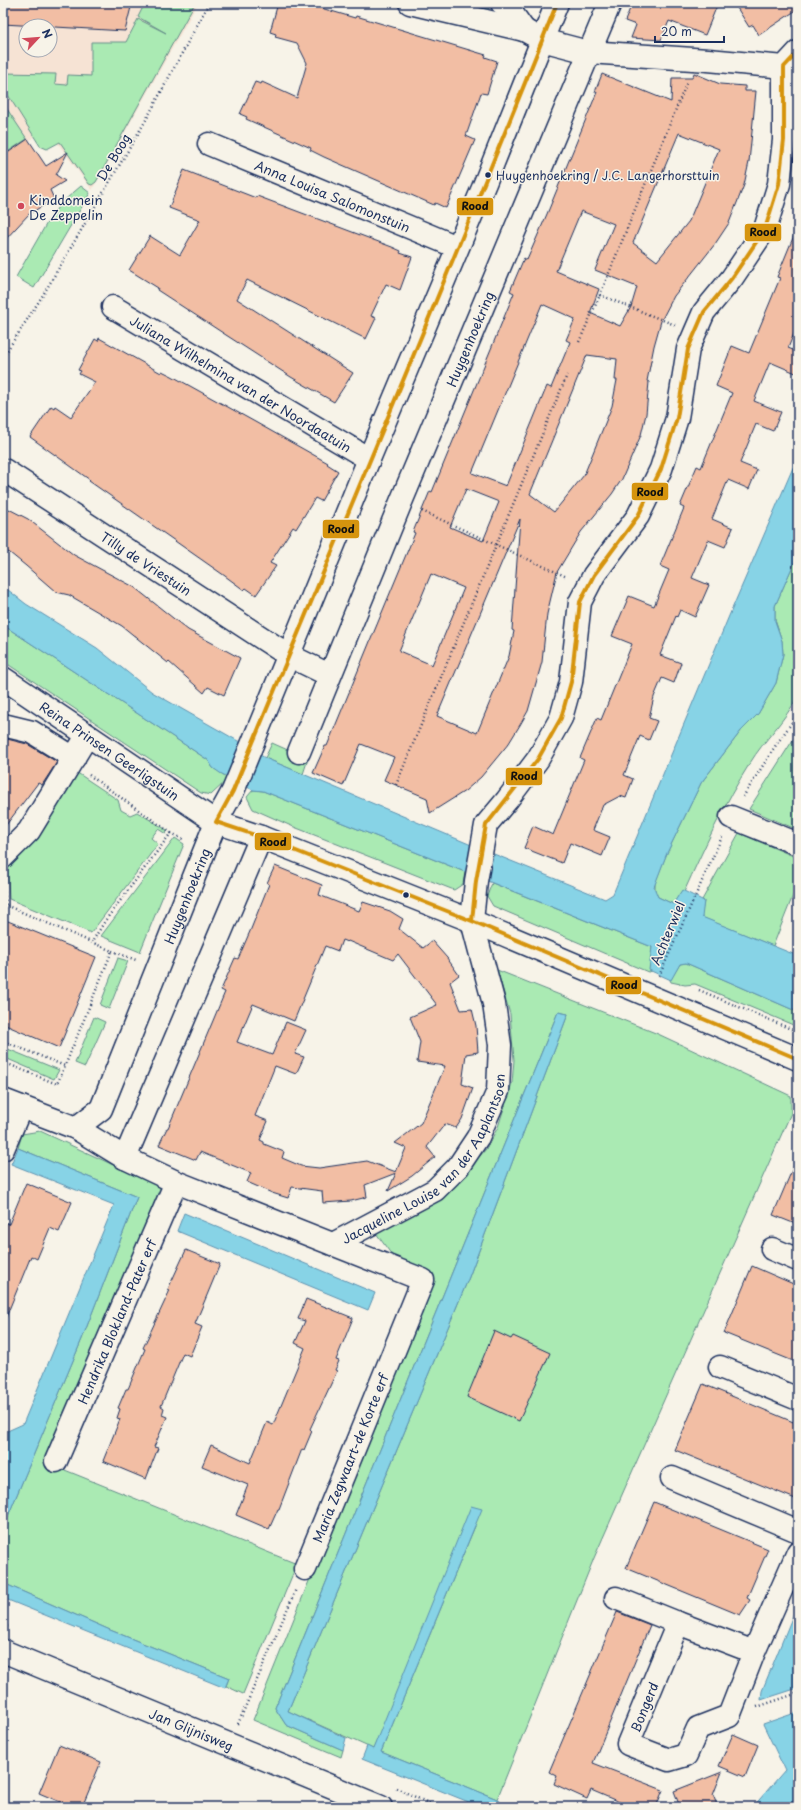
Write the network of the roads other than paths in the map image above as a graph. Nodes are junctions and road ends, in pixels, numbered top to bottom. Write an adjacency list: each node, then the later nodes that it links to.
1 (410, 3): 5 (street)
2 (502, 3): 5 (street)
3 (557, 3): 5 (street, Huygenhoekring)
4 (610, 3): 6 (street, Huygenhoekring)
5 (533, 35): 6 (street); 9 (street, Huygenhoekring)
6 (588, 52): 7 (street); 14 (street, Huygenhoekring)
7 (791, 59): 25 (street)
8 (209, 144): 9 (street, Anna Louisa Salomonstuin)
9 (457, 247): 11 (street, Huygenhoekring)
10 (113, 307): 11 (street, Juliana Wilhelmina van der Noordaatuin)
11 (369, 459): 13 (street, Huygenhoekring)
12 (4, 470): 13 (street, Tilly de Vriestuin)
13 (288, 655): 14 (street); 21 (street, Huygenhoekring)
14 (330, 675): 18 (street, Huygenhoekring)
15 (3, 678): 17 (street, Reina Prinsen Geerligstuin)
16 (3, 725): 19 (street, Reina Prinsen Geerligstuin)
17 (87, 736): 19 (street); 21 (street, Reina Prinsen Geerligstuin)
18 (299, 752)
19 (72, 760): 24 (street)
20 (731, 817): 23 (street)
21 (216, 822): 22 (street, Reina Prinsen Geerligstuin); 28 (street, Huygenhoekring)
22 (261, 837): 25 (street, Reina Prinsen Geerligstuin); 30 (street)
23 (798, 844)
24 (3, 857)
25 (472, 921): 26 (street, Reina Prinsen Geerligstuin); 32 (street, Jacqueline Louise van der Aaplantsoen)
26 (798, 1059)
27 (12, 1103): 28 (street); 29 (street)
28 (76, 1128): 30 (street)
29 (3, 1149)
30 (124, 1158): 31 (street)
31 (176, 1182): 32 (street, Jacqueline Louise van der Aaplantsoen); 37 (street, Hendrika Blokland-Pater erf)
32 (333, 1244): 41 (street, Maria Zegwaart-de Korte erf)
33 (772, 1249): 34 (street)
34 (798, 1260)
35 (720, 1367): 36 (street)
36 (798, 1399)
37 (56, 1461)
38 (672, 1478): 39 (street)
39 (798, 1531)
40 (798, 1552): 45 (street)
41 (305, 1569)
42 (616, 1598): 43 (street)
43 (678, 1623): 45 (street); 45 (street, Bongerd)
44 (3, 1651): 46 (street, Jan Glijnisweg)
45 (754, 1652)
46 (381, 1807)

